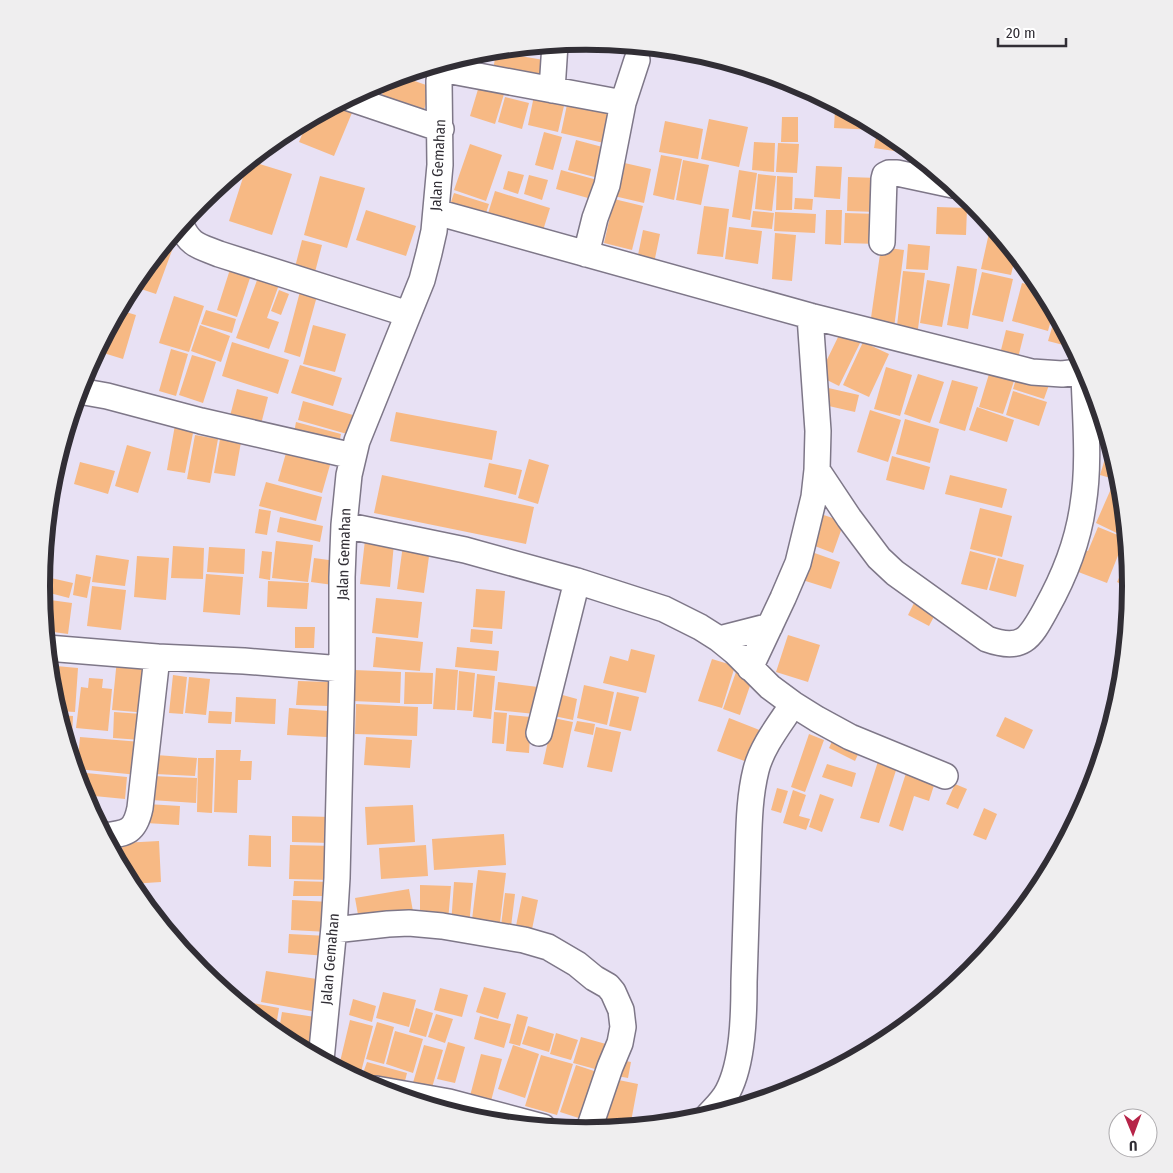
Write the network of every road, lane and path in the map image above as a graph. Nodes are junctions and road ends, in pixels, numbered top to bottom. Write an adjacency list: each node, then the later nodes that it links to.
1 (555, 51): 5 (street)
2 (636, 60): 7 (street)
3 (449, 68): 5 (street)
4 (440, 70): 8 (street, Jalan Gemahan)
5 (552, 90): 7 (street)
6 (358, 101): 8 (street)
7 (624, 103): 13 (street)
8 (441, 129): 10 (street, Jalan Gemahan)
9 (939, 182): 12 (street)
10 (436, 212): 13 (street); 14 (street, Jalan Gemahan)
11 (184, 232): 14 (street)
12 (882, 242)
13 (586, 254): 15 (street)
14 (408, 314): 19 (street, Jalan Gemahan)
15 (810, 316): 16 (street); 20 (street)
16 (1078, 372)
17 (1085, 390): 20 (street)
18 (87, 392): 19 (street)
19 (353, 456): 21 (street, Jalan Gemahan)
20 (817, 470): 23 (street)
21 (344, 525): 22 (street); 28 (street, Jalan Gemahan)
22 (577, 581): 24 (street); 30 (street)
23 (770, 626): 24 (street); 27 (street)
24 (719, 639): 27 (street)
25 (54, 649): 26 (street)
26 (158, 657): 28 (street); 32 (street)
27 (750, 668): 29 (street)
28 (342, 669): 33 (street, Jalan Gemahan)
29 (793, 704): 31 (street); 36 (street)
30 (538, 733)
31 (945, 776)
32 (111, 835)
33 (334, 930): 34 (street, Jalan Gemahan); 38 (street)
34 (322, 1053)
35 (424, 1098): 37 (street)
36 (716, 1107)
37 (501, 1116)
38 (591, 1123)

